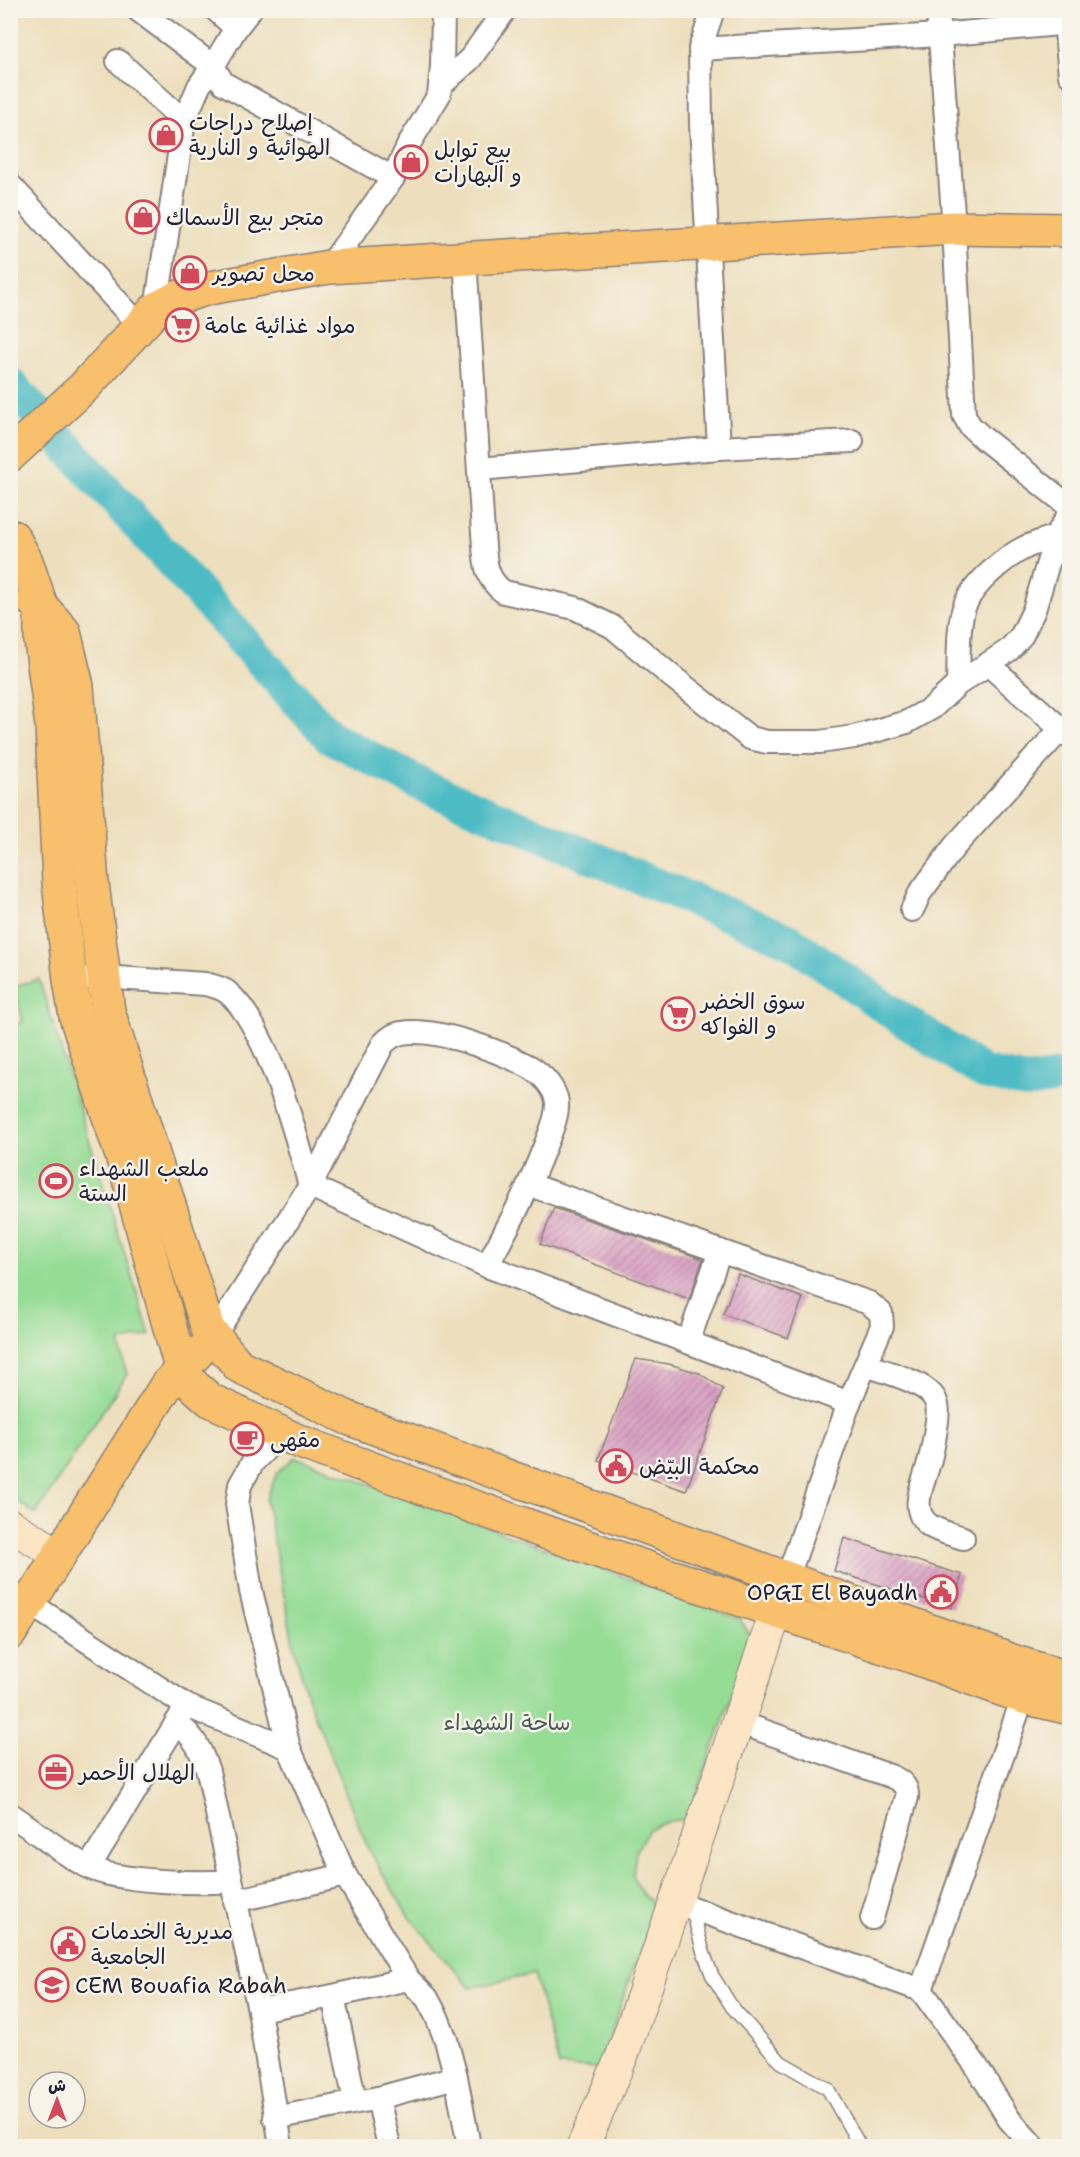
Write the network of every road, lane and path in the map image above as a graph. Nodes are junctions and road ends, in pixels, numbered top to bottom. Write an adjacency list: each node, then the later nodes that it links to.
1 (138, 10): 13 (street)
2 (216, 10): 9 (street)
3 (250, 10): 9 (street)
4 (442, 10): 15 (street)
5 (505, 10): 15 (street)
6 (713, 10): 11 (street)
7 (938, 10): 10 (street)
8 (1066, 19): 10 (street); 14 (street)
9 (236, 28): 13 (street)
10 (940, 35): 11 (street); 19 (street)
11 (700, 49): 21 (street)
12 (118, 61): 16 (street)
13 (213, 66): 16 (street); 17 (street)
14 (1070, 75)
15 (441, 85): 17 (street)
16 (184, 120): 24 (street)
17 (393, 178): 23 (street)
18 (10, 185): 24 (street)
19 (954, 228): 20 (main road); 21 (main road); 29 (street)
20 (1070, 230)
21 (707, 244): 22 (main road); 26 (street)
22 (465, 259): 23 (main road); 28 (street)
23 (329, 267): 24 (main road)
24 (148, 318): 27 (main road)
25 (852, 441): 26 (street)
26 (720, 448): 28 (street)
27 (10, 455)
28 (478, 469): 36 (street)
29 (1070, 507)
30 (1070, 513): 32 (street)
31 (11, 531): 34 (main road)
32 (1056, 536): 35 (street); 36 (street)
33 (10, 586): 34 (main road)
34 (41, 606): 39 (main road); 40 (main road)
35 (988, 664): 36 (street); 37 (street)
36 (958, 684)
37 (1065, 733): 38 (street)
38 (912, 910)
39 (102, 977): 40 (street); 42 (street); 45 (main road)
40 (70, 980): 48 (main road)
41 (530, 1185): 42 (street); 43 (street); 44 (street)
42 (310, 1186): 44 (street); 45 (street)
43 (720, 1251): 46 (street); 47 (street)
44 (487, 1266): 46 (street)
45 (213, 1337): 48 (main road); 52 (main road)
46 (688, 1342): 49 (street)
47 (866, 1365): 49 (street); 53 (street)
48 (181, 1368): 50 (main road); 54 (main road)
49 (849, 1403): 56 (street)
50 (281, 1433): 55 (main road); 65 (street)
51 (10, 1525): 54 (street)
52 (672, 1537): 55 (main road); 56 (main road)
53 (963, 1538)
54 (58, 1554): 57 (main road)
55 (655, 1571): 58 (main road)
56 (787, 1579): 58 (street); 60 (main road)
57 (29, 1603): 59 (main road); 63 (street)
58 (777, 1611): 61 (main road); 64 (street)
59 (10, 1633)
60 (1070, 1679)
61 (1023, 1697): 62 (main road); 73 (street)
62 (1070, 1708)
63 (182, 1715): 65 (street); 67 (street); 69 (street)
64 (738, 1722): 70 (street); 71 (street)
65 (289, 1748): 68 (street)
66 (10, 1814): 67 (street)
67 (89, 1867): 69 (street)
68 (345, 1875): 69 (street); 72 (street)
69 (233, 1891): 75 (street)
70 (683, 1906): 73 (street); 83 (street); 84 (lane)
71 (872, 1918)
72 (408, 1979): 74 (street); 76 (street)
73 (921, 1990): 85 (street)
74 (333, 1996): 75 (street); 78 (street)
75 (259, 2010): 79 (street)
76 (456, 2077): 77 (street); 82 (street)
77 (378, 2098): 78 (street); 81 (street)
78 (355, 2101): 79 (street)
79 (275, 2118): 80 (street)
80 (281, 2146)
81 (390, 2146)
82 (469, 2146)
83 (584, 2146)
84 (860, 2146)
85 (1033, 2146)

